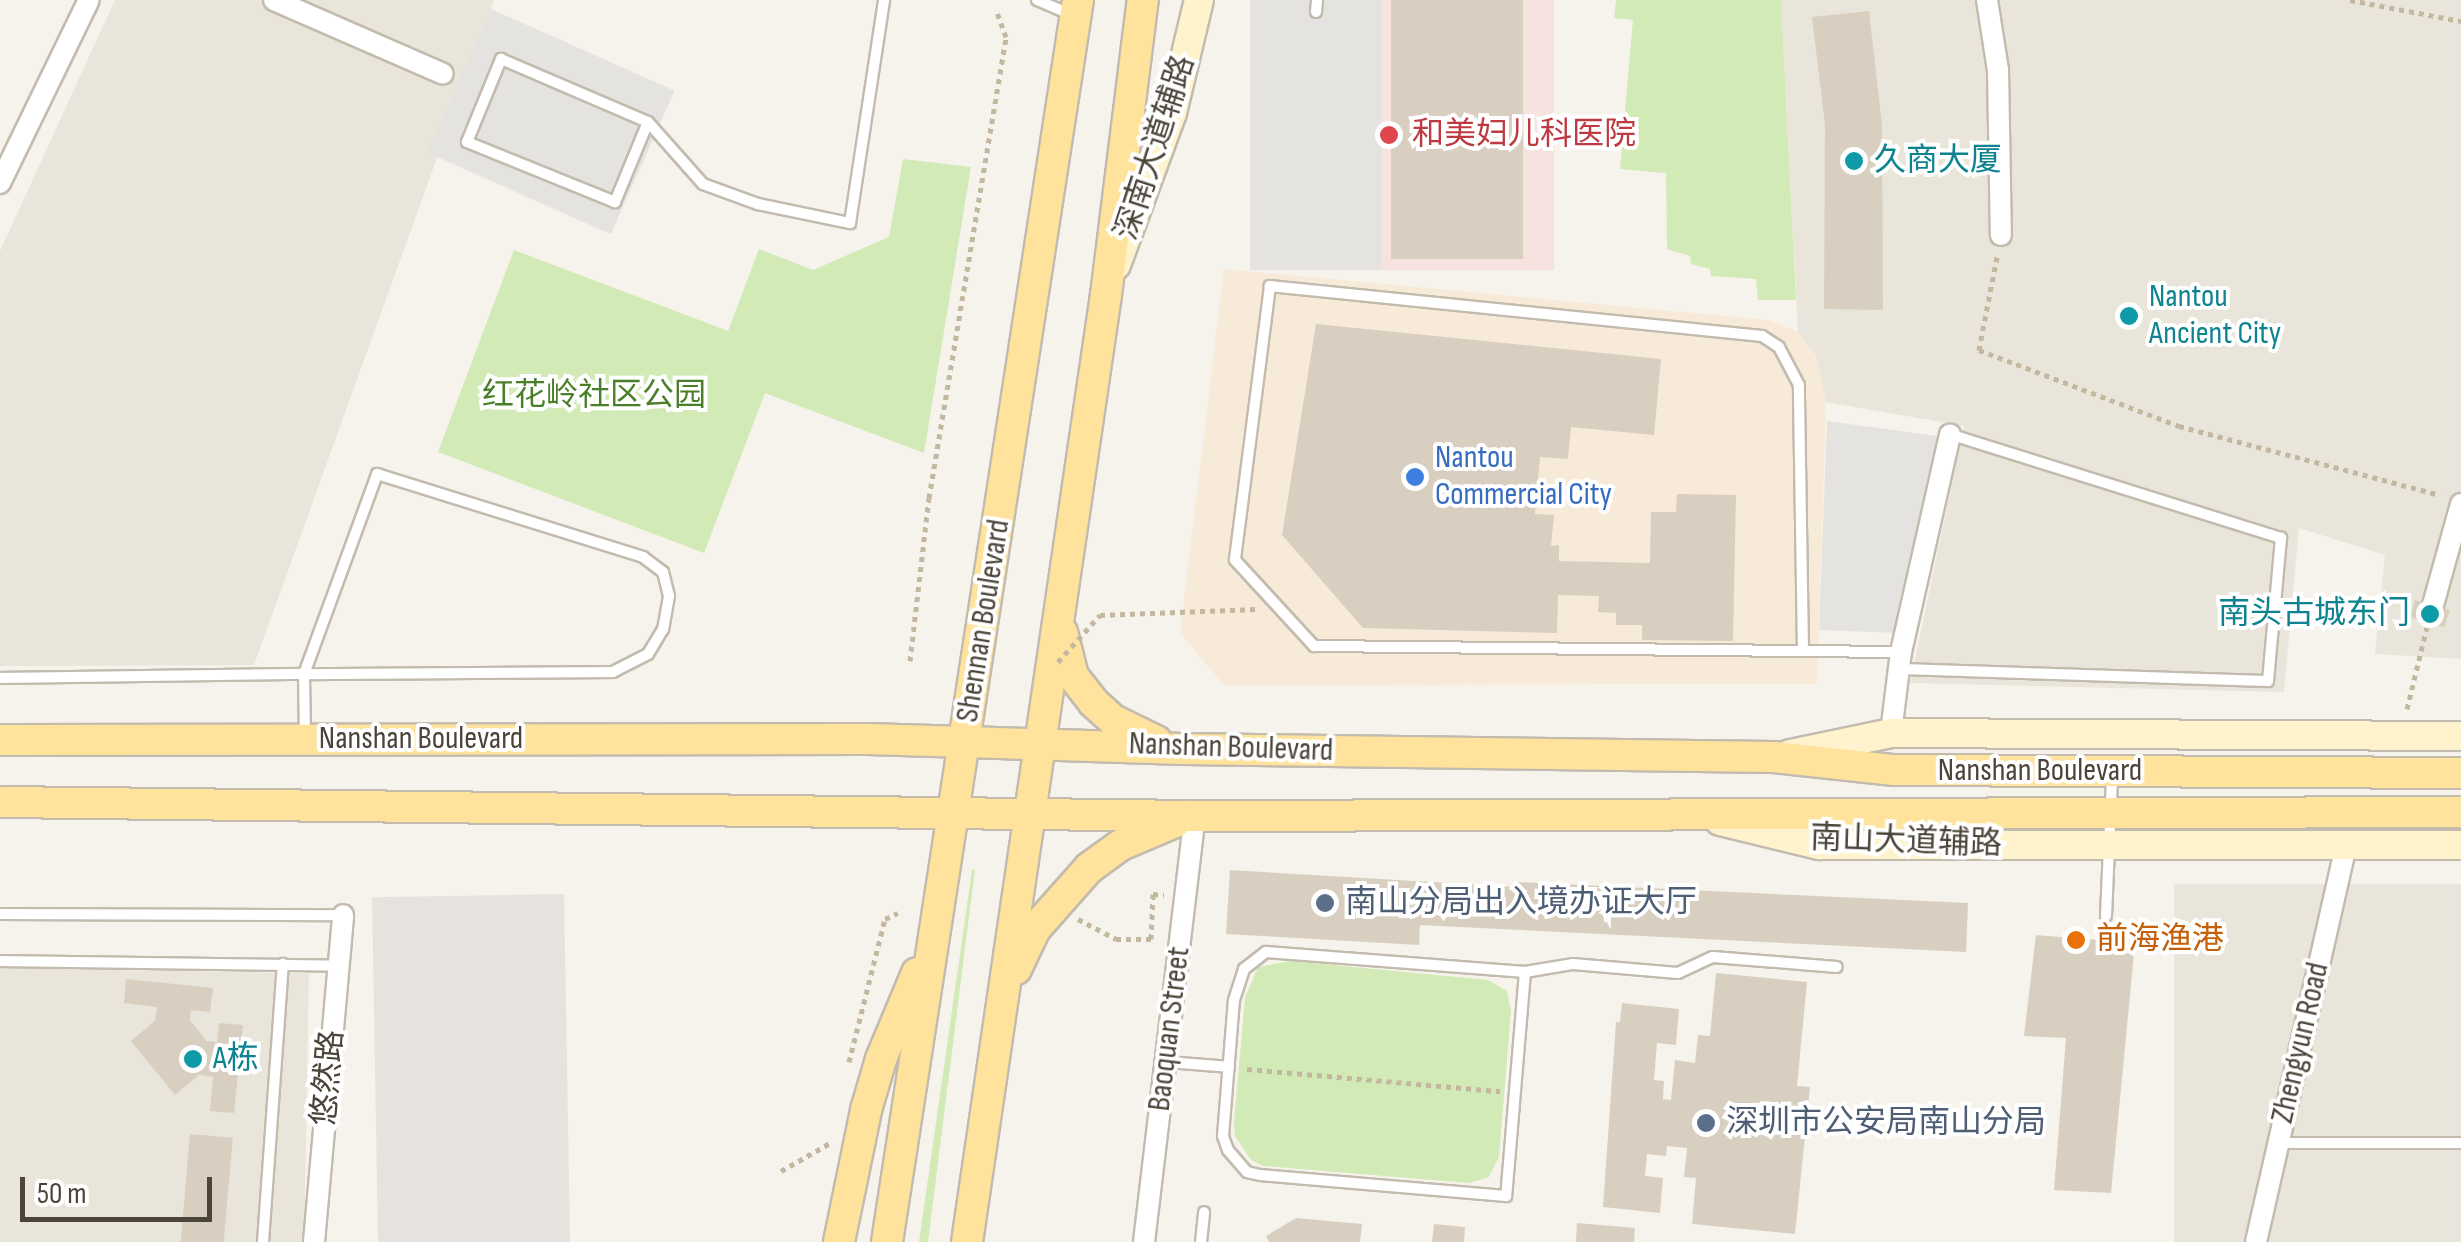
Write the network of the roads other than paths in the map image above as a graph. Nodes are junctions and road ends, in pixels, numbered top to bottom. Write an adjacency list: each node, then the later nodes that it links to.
1 (89, 0): 11 (street)
2 (274, 0): 9 (street)
3 (884, 0): 10 (lane)
4 (1037, 0): 8 (lane)
5 (1143, 0): 13 (main road)
6 (1199, 0): 13 (street, 深南大道辅路)
7 (1987, 0): 12 (street)
8 (1077, 8): 26 (main road, Shennan Boulevard)
9 (443, 74)
10 (648, 122): 10 (lane)
11 (0, 183)
12 (2000, 234)
13 (1106, 295): 16 (main road)
14 (1950, 434): 19 (street); 19 (lane)
15 (2452, 500): 17 (street)
16 (1060, 607): 27 (main road); 28 (main road)
17 (2431, 614)
18 (1802, 650): 18 (lane); 19 (lane)
19 (1900, 660): 22 (street)
20 (304, 674): 20 (lane); 21 (lane); 25 (lane)
21 (0, 678)
22 (1891, 733): 23 (street); 29 (street)
23 (2461, 736)
24 (0, 740): 25 (main road, Nanshan Boulevard)
25 (305, 740): 26 (main road, Nanshan Boulevard)
26 (966, 741): 27 (main road, Nanshan Boulevard); 33 (main road, Shennan Boulevard)
27 (1041, 742): 28 (main road, Nanshan Boulevard); 36 (main road)
28 (1182, 749): 29 (main road, Nanshan Boulevard)
29 (1774, 758): 30 (main road, Nanshan Boulevard)
30 (2112, 772): 31 (main road, Nanshan Boulevard); 34 (lane)
31 (2461, 773)
32 (0, 802): 33 (main road, Nanshan Boulevard)
33 (956, 811): 36 (main road, Nanshan Boulevard); 45 (main road, Shennan Boulevard)
34 (2111, 812): 35 (main road, Nanshan Boulevard); 38 (main road, Nanshan Boulevard); 41 (lane)
35 (2461, 812)
36 (1030, 813): 37 (main road, Nanshan Boulevard); 51 (main road)
37 (1195, 816): 38 (main road, Nanshan Boulevard); 51 (main road); 52 (street, Baoquan Street)
38 (1704, 817): 41 (street, 南山大道辅路)
39 (2346, 845): 40 (street, 南山大道辅路); 41 (street, 南山大道辅路); 55 (street, Zhengyun Road)
40 (2461, 845)
41 (2110, 847): 44 (lane)
42 (0, 914): 43 (lane)
43 (343, 915): 48 (street, 悠然路)
44 (2106, 916)
45 (935, 934): 59 (main road); 60 (main road, Shennan Boulevard)
46 (0, 961): 47 (lane)
47 (283, 964): 48 (lane); 57 (lane)
48 (339, 966): 58 (street, 悠然路)
49 (1837, 967): 50 (lane)
50 (1525, 972): 53 (lane); 53 (lane)
51 (1000, 1014): 61 (main road)
52 (1166, 1062): 53 (lane); 62 (street, Baoquan Street)
53 (1229, 1067)
54 (2461, 1142): 55 (lane)
55 (2279, 1143): 64 (street, Zhengyun Road)
56 (1204, 1212): 63 (lane)
57 (263, 1242)
58 (314, 1242)
59 (840, 1242)
60 (888, 1242)
61 (966, 1242)
62 (1144, 1242)
63 (1201, 1242)
64 (2256, 1242)

